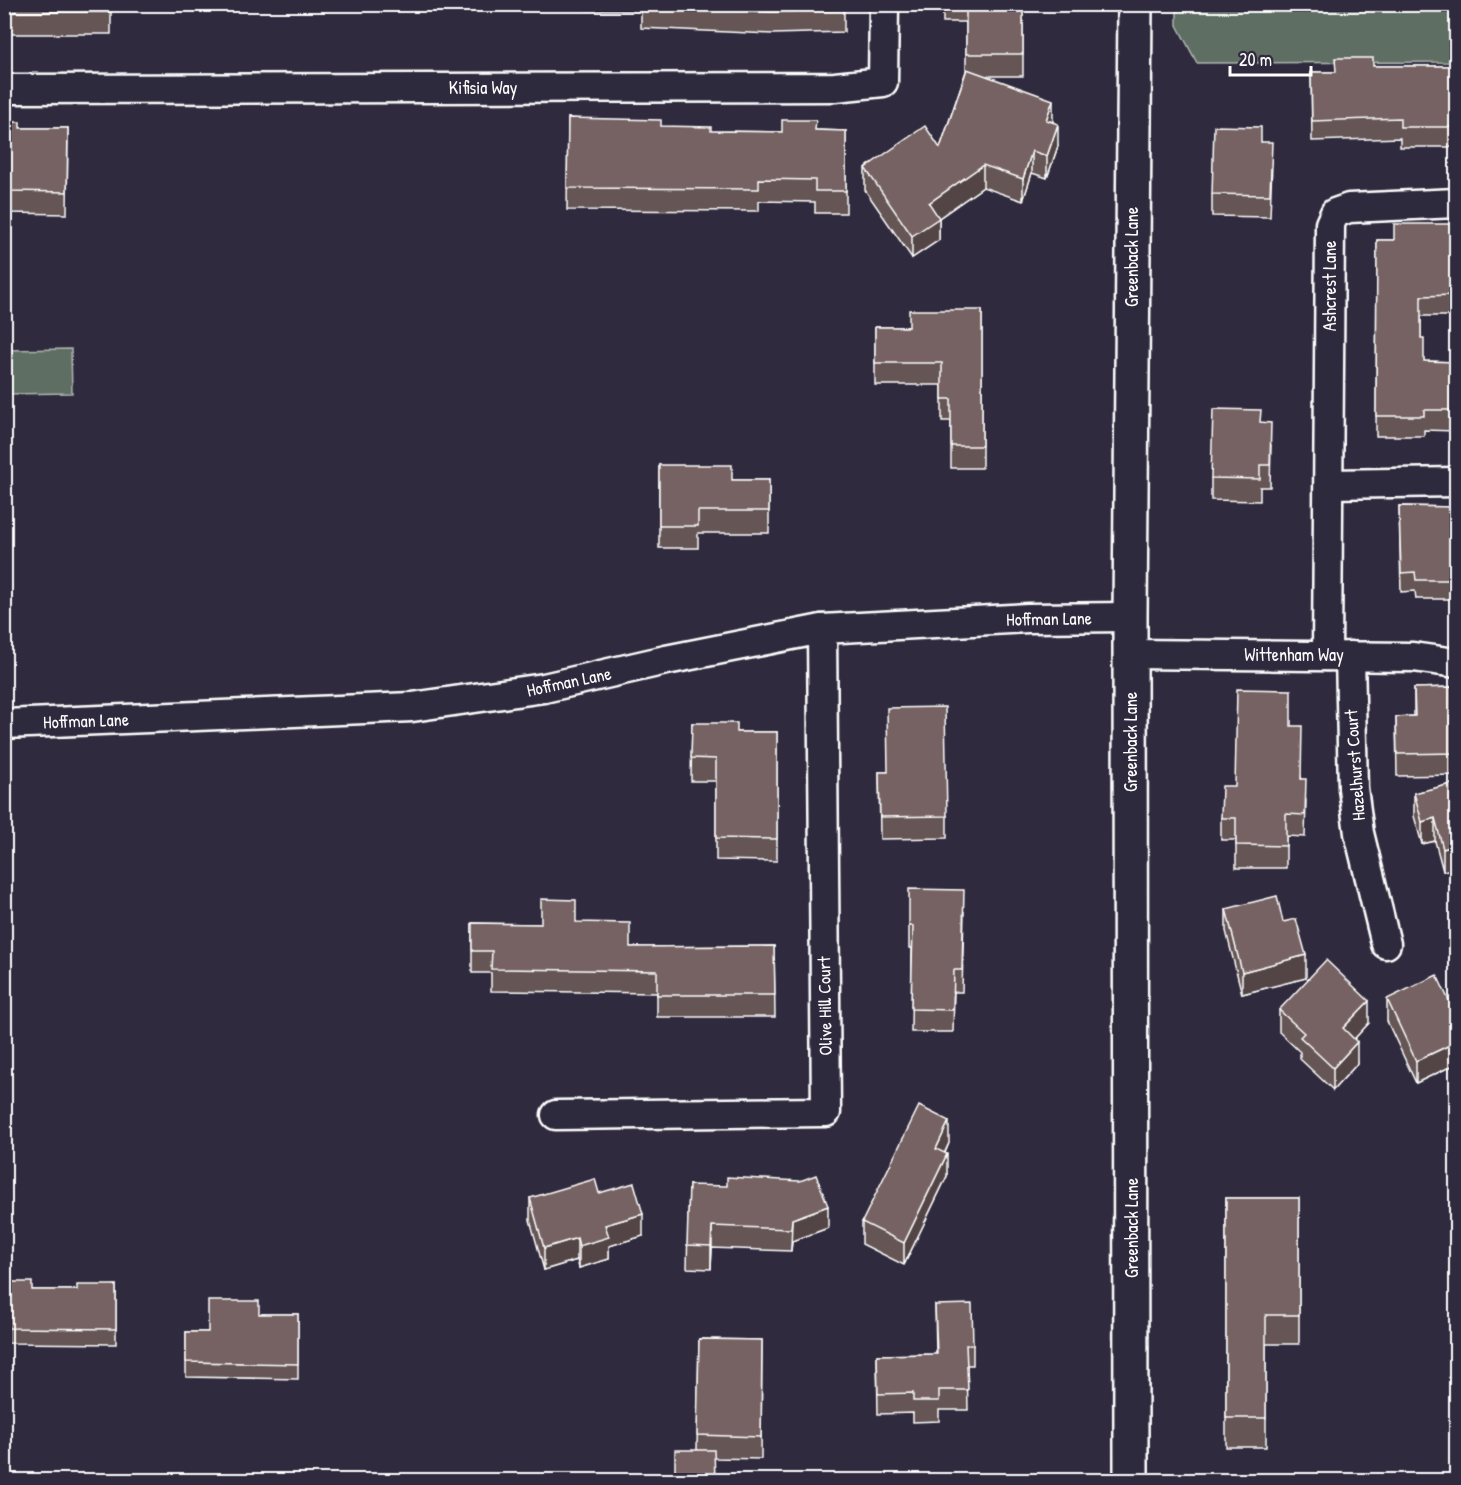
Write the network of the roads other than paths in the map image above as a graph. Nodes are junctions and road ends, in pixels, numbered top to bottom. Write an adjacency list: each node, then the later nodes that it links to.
1 (884, 4): 3 (street, Kifisia Way)
2 (1135, 4): 7 (main road, Greenback Lane)
3 (4, 89)
4 (1456, 203): 6 (street, Ashcrest Lane)
5 (1456, 482): 6 (street)
6 (1329, 484): 10 (street, Ashcrest Lane)
7 (1130, 617): 8 (street, Hoffman Lane); 9 (main road, Greenback Lane)
8 (822, 629): 12 (street, Hoffman Lane); 14 (street, Olive Hill Court)
9 (1131, 654): 10 (street, Wittenham Way); 15 (main road, Greenback Lane)
10 (1339, 656): 11 (street, Wittenham Way); 13 (street, Hazelhurst Court)
11 (1456, 663)
12 (4, 724)
13 (1386, 944)
14 (556, 1115)
15 (1131, 1480)

